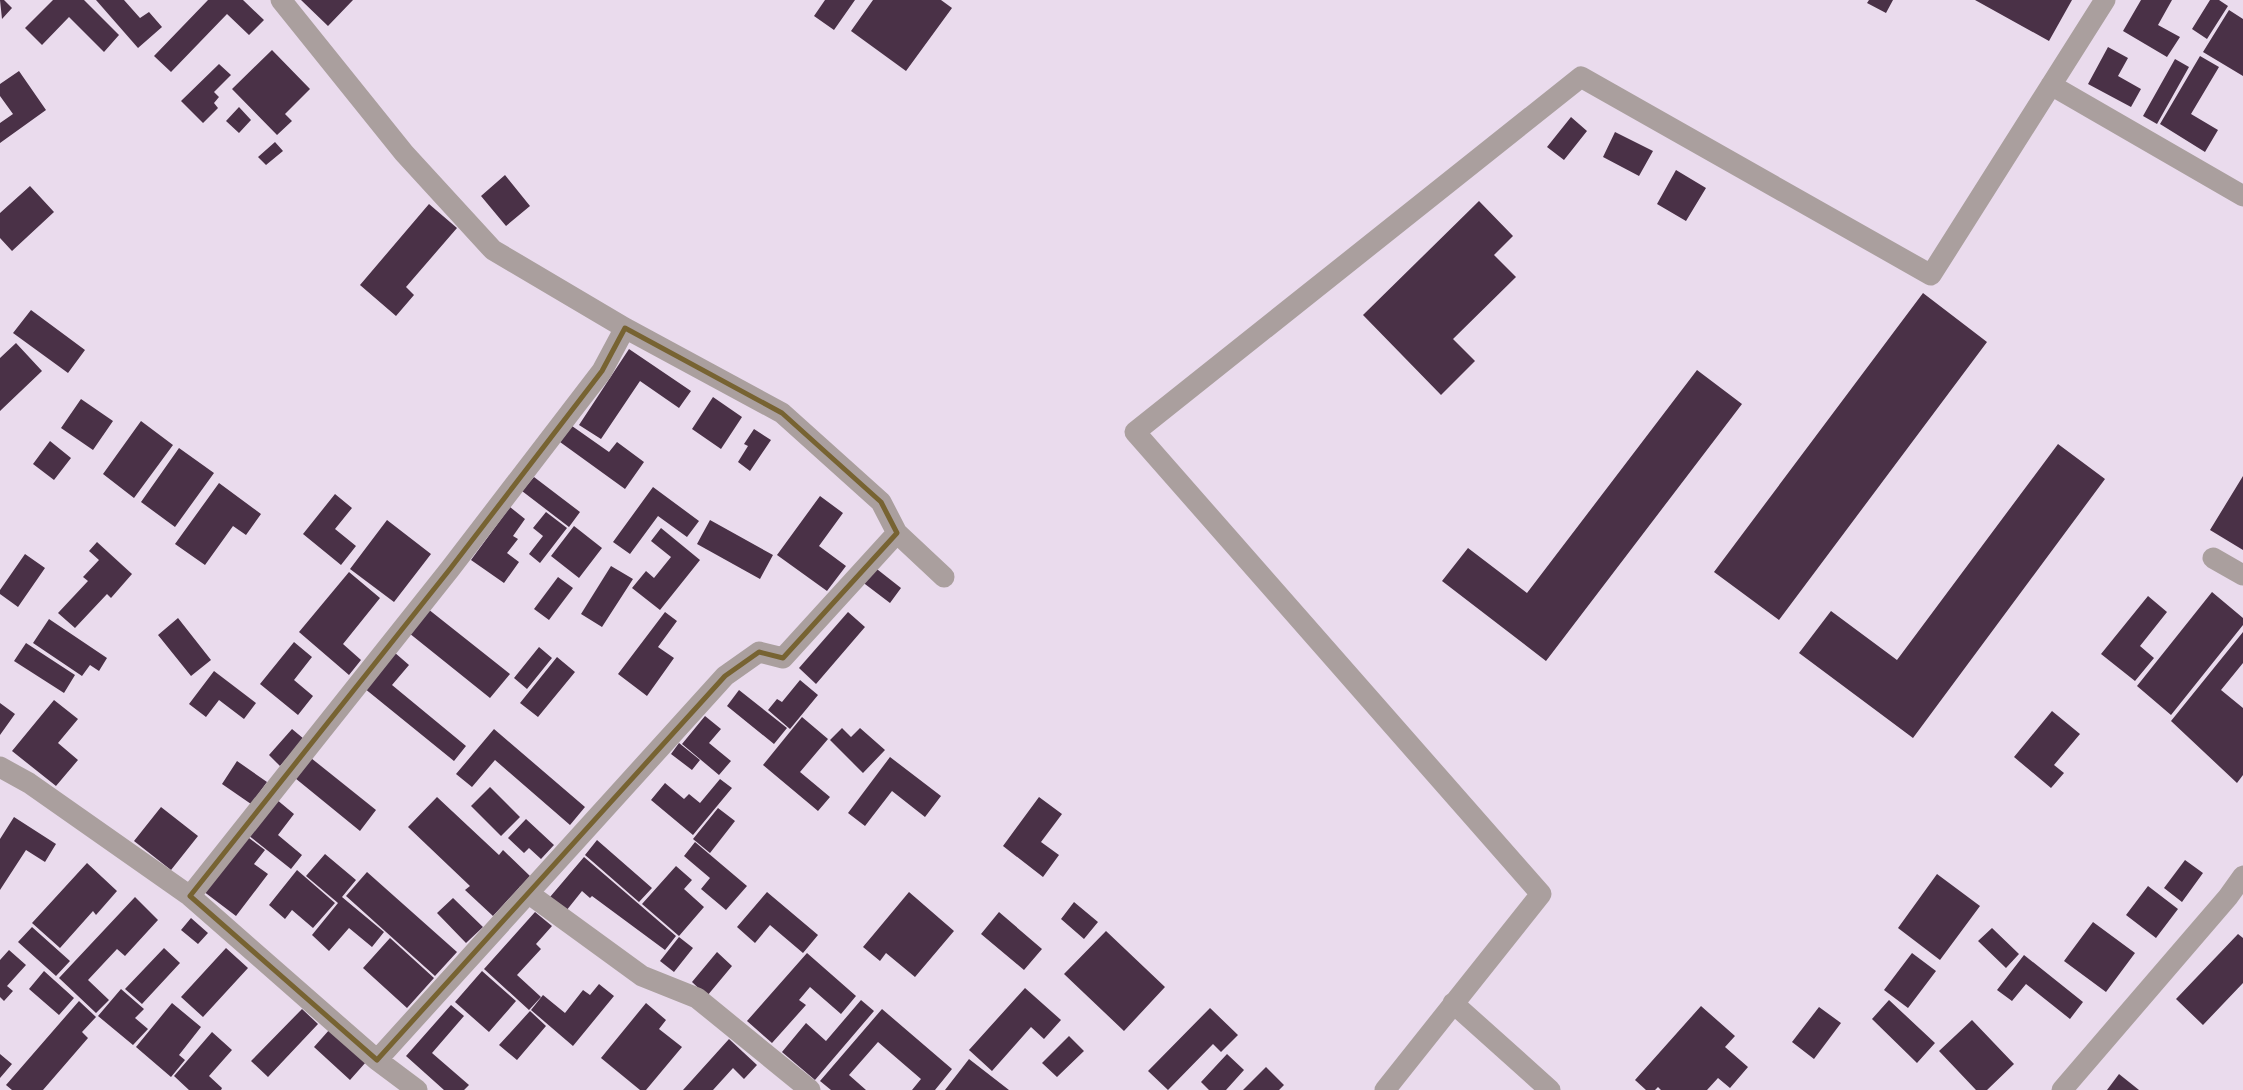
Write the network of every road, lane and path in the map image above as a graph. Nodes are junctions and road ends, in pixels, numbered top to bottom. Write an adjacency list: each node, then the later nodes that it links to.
1 (281, 0): 5 (street)
2 (2105, 0): 3 (street)
3 (2051, 85): 4 (street); 15 (street)
4 (2243, 196)
5 (625, 328): 6 (street); 13 (street)
6 (897, 533): 9 (street); 12 (street)
7 (2213, 558): 8 (street)
8 (2243, 575)
9 (944, 578)
10 (0, 767): 13 (street)
11 (2243, 876): 14 (street)
12 (528, 893): 16 (street); 18 (street)
13 (190, 896): 16 (street)
14 (2235, 903): 21 (street)
15 (1453, 1003): 19 (street); 20 (street)
16 (377, 1060): 17 (street)
17 (416, 1090)
18 (810, 1090)
19 (1385, 1090)
20 (1550, 1090)
21 (2062, 1090)

